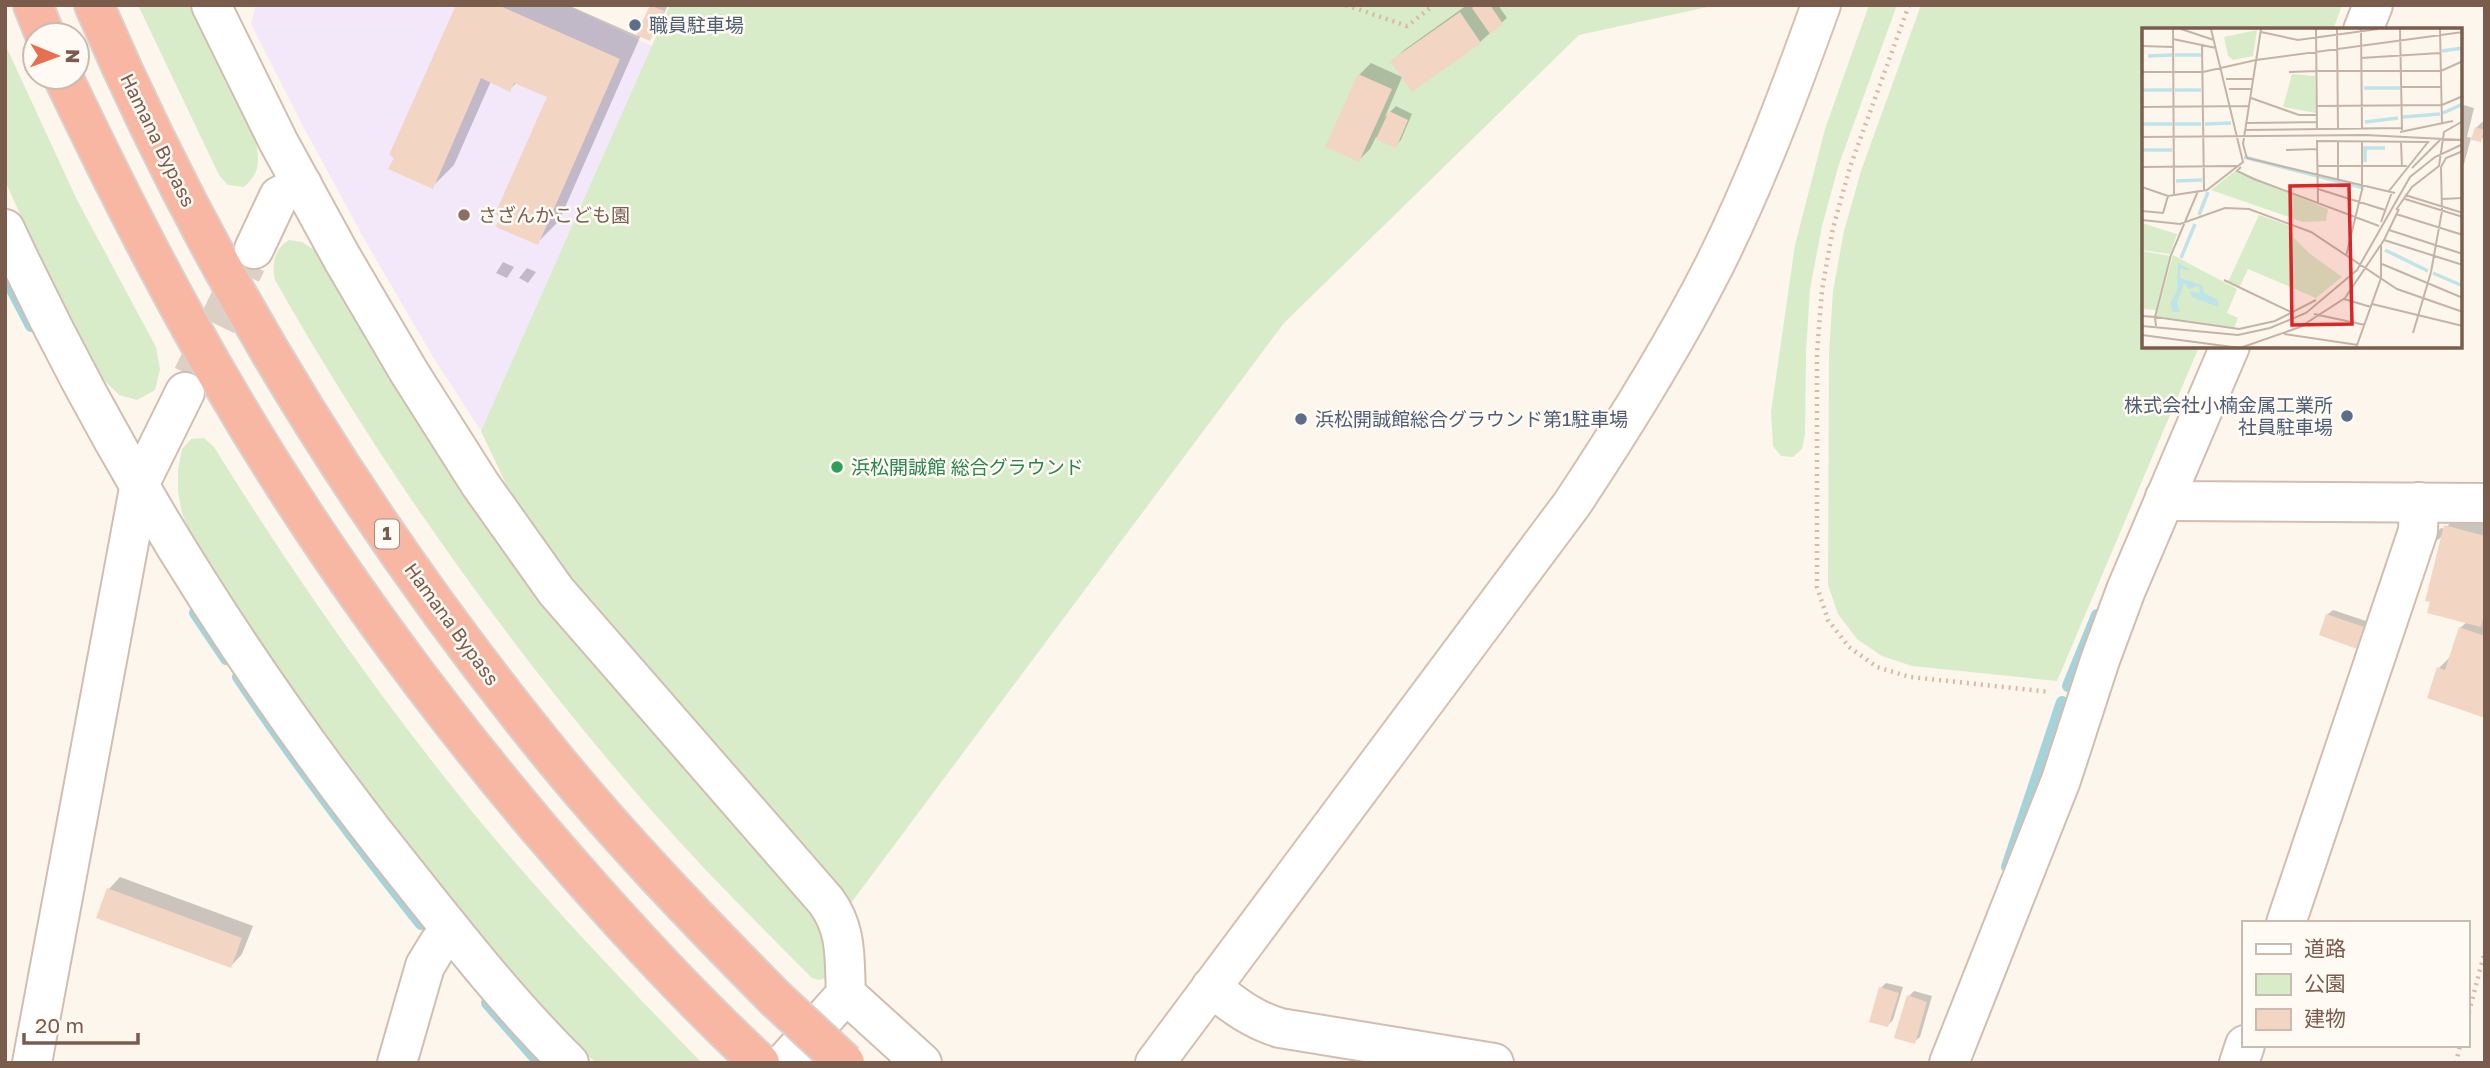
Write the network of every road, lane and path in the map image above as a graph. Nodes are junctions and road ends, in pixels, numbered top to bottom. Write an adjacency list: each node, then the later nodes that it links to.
1 (94, 5): 31 (highway, Hamana Bypass / 1, bridge)
2 (1346, 5): 3 (path)
3 (1434, 5)
4 (1821, 5): 23 (street)
5 (1909, 5): 19 (path)
6 (2373, 5): 8 (street)
7 (221, 8): 10 (street)
8 (2365, 28)
9 (70, 91): 26 (highway)
10 (302, 184): 12 (street); 24 (street)
11 (5, 229): 15 (street)
12 (254, 248)
13 (2229, 348): 16 (street)
14 (185, 392): 15 (street)
15 (140, 483): 21 (street); 27 (street)
16 (2165, 498): 17 (street); 19 (street)
17 (2419, 502): 18 (street); 20 (street)
18 (2485, 503)
19 (2087, 700): 35 (street)
20 (2287, 921)
21 (453, 932): 28 (street); 29 (street)
22 (2485, 951): 25 (path)
23 (1211, 988): 33 (street); 34 (street)
24 (846, 994): 30 (street); 32 (street)
25 (2469, 1011)
26 (747, 1051)
27 (32, 1063)
28 (397, 1063)
29 (569, 1063)
30 (784, 1063)
31 (845, 1063)
32 (922, 1063)
33 (1154, 1063)
34 (1494, 1063)
35 (1949, 1063)

